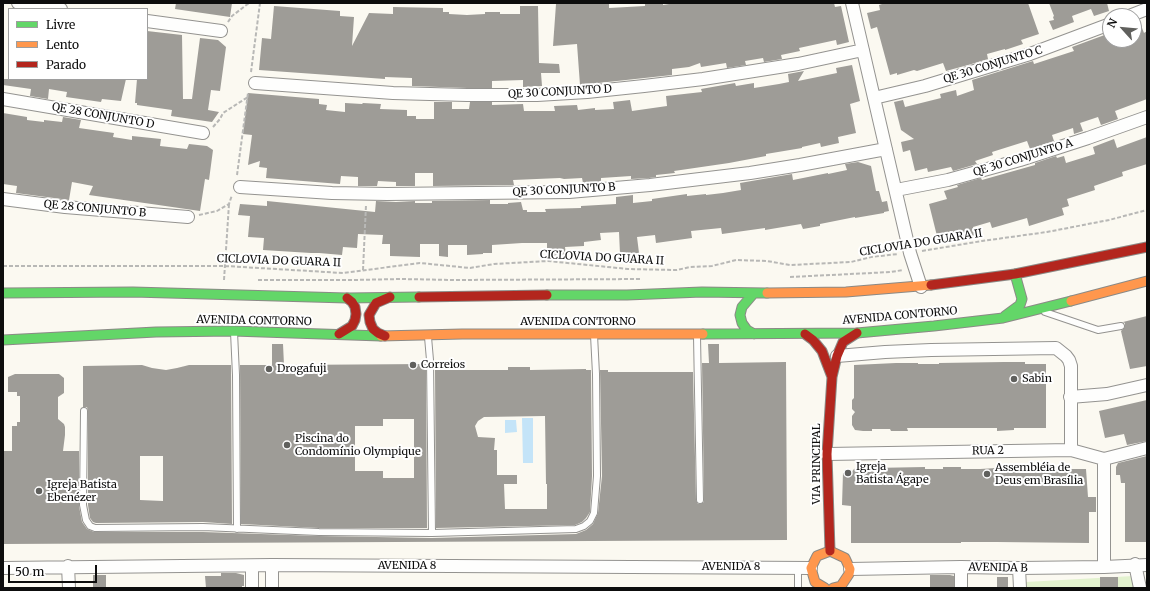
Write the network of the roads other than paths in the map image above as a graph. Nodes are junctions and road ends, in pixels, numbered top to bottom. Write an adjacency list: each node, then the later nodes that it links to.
1 (18, 3): 3 (street)
2 (852, 3): 7 (street)
3 (54, 8)
4 (148, 21): 6 (street)
5 (1102, 27): 10 (street, QE 30 CONJUNTO C)
6 (221, 32)
7 (862, 50): 8 (street, QE 30 CONJUNTO D); 10 (street)
8 (252, 82)
9 (3, 98): 12 (street, QE 28 CONJUNTO D)
10 (874, 98): 13 (street)
11 (1147, 117): 15 (street, QE 30 CONJUNTO A)
12 (203, 133)
13 (886, 149): 14 (street, QE 30 CONJUNTO B); 15 (street)
14 (236, 186)
15 (896, 190): 21 (street)
16 (3, 199): 17 (street, QE 28 CONJUNTO B)
17 (188, 217)
18 (1147, 247): 19 (main road)
19 (1015, 274): 21 (main road); 27 (main road)
20 (1147, 281): 26 (main road, AVENIDA CONTORNO)
21 (921, 286): 23 (main road)
22 (3, 293): 25 (main road)
23 (754, 293): 24 (main road); 34 (main road)
24 (390, 297): 25 (main road); 36 (main road)
25 (347, 298): 31 (main road)
26 (1038, 310): 27 (main road, AVENIDA CONTORNO); 28 (lane)
27 (1003, 318): 30 (main road, AVENIDA CONTORNO)
28 (1121, 326)
29 (234, 331): 31 (main road, AVENIDA CONTORNO); 38 (main road, AVENIDA CONTORNO); 51 (lane)
30 (857, 333): 35 (main road, AVENIDA CONTORNO); 41 (main road, VIA PRINCIPAL)
31 (339, 334): 36 (main road, AVENIDA CONTORNO)
32 (594, 334): 33 (main road, AVENIDA CONTORNO); 37 (main road, AVENIDA CONTORNO); 52 (lane)
33 (697, 334): 34 (main road, AVENIDA CONTORNO); 50 (lane)
34 (754, 334): 35 (main road, AVENIDA CONTORNO)
35 (805, 334): 42 (main road, VIA PRINCIPAL)
36 (385, 336): 37 (main road, AVENIDA CONTORNO)
37 (428, 336): 52 (lane)
38 (26, 339): 39 (main road, AVENIDA CONTORNO); 40 (lane)
39 (3, 340)
40 (3, 348)
41 (837, 356): 42 (main road, VIA PRINCIPAL); 44 (street)
42 (832, 377): 48 (main road, VIA PRINCIPAL)
43 (1147, 384): 44 (street)
44 (1070, 397): 47 (street)
45 (84, 411): 51 (lane)
46 (1147, 448): 49 (street, RUA 2)
47 (1071, 450): 48 (street, RUA 2); 49 (street, RUA 2)
48 (827, 454): 53 (main road, VIA PRINCIPAL)
49 (1104, 459): 59 (street)
50 (700, 500)
51 (237, 529): 52 (lane)
52 (432, 533)
53 (830, 551): 62 (main road); 64 (main road)
54 (1141, 564): 59 (street, AVENIDA B); 73 (street)
55 (272, 565): 57 (street, AVENIDA 8); 61 (street, AVENIDA 8); 67 (street)
56 (68, 566): 57 (street, AVENIDA 8); 60 (street, AVENIDA 8); 65 (street)
57 (252, 566): 66 (street)
58 (961, 567): 63 (street, AVENIDA B); 64 (street, AVENIDA B); 71 (street)
59 (1104, 567): 63 (street, AVENIDA B)
60 (3, 568)
61 (798, 568): 62 (street, AVENIDA 8); 68 (lane)
62 (811, 568): 69 (main road)
63 (1019, 568): 72 (street)
64 (850, 569): 70 (main road)
65 (69, 588)
66 (252, 588)
67 (272, 588)
68 (798, 588)
69 (825, 588)
70 (833, 588)
71 (961, 588)
72 (1020, 588)
73 (1140, 588)

